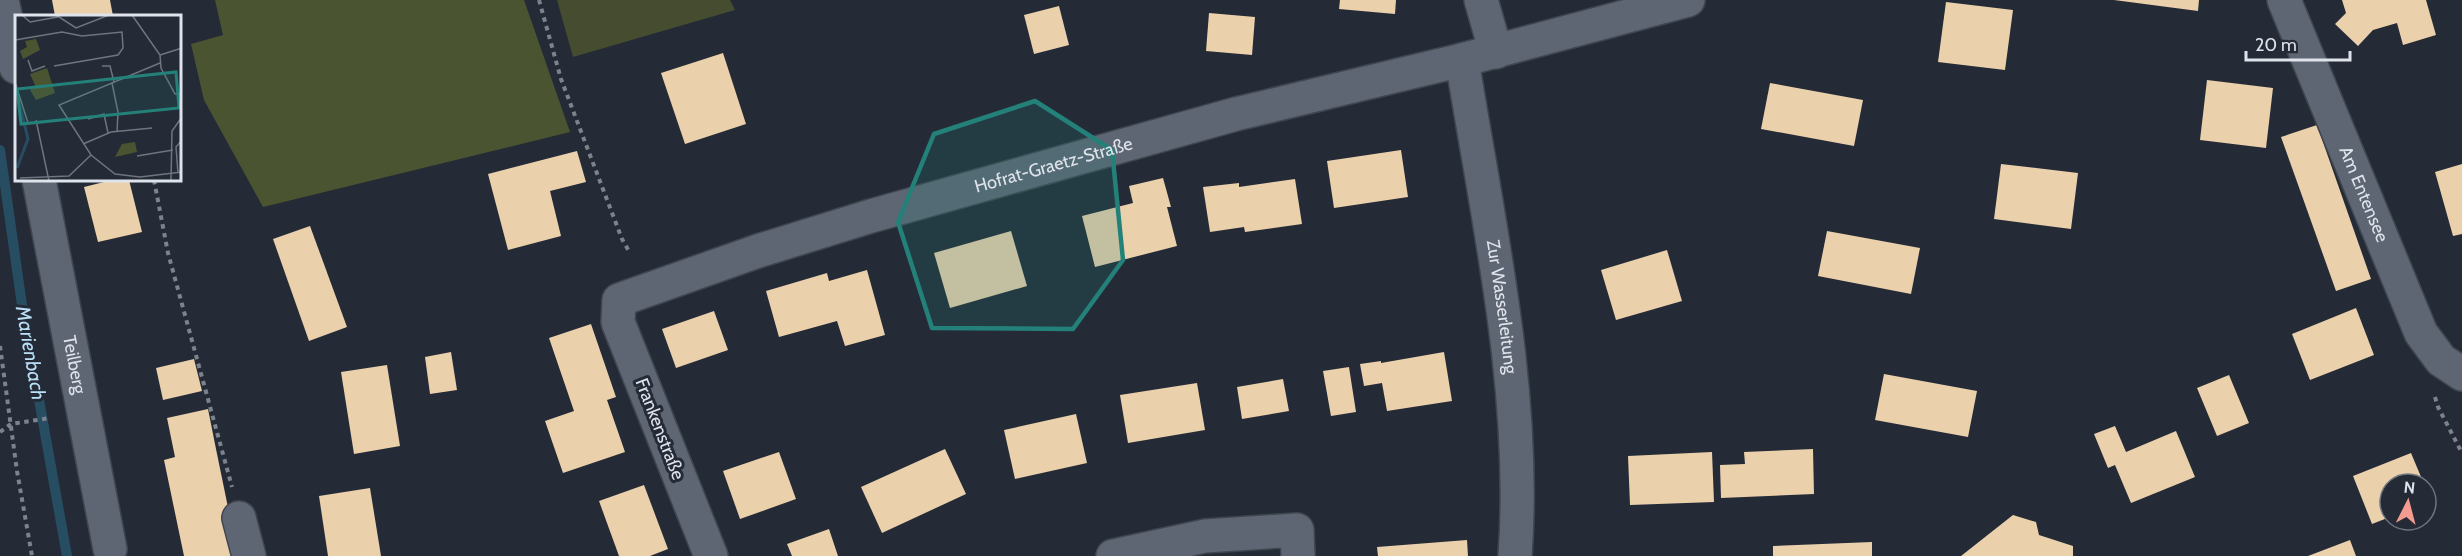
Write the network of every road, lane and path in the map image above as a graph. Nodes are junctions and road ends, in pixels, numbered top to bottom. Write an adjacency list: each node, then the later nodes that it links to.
1 (2, 0): 8 (street)
2 (539, 0): 11 (path)
3 (1481, 0): 6 (street)
4 (1688, 0): 6 (street, Hofrat-Graetz-Straße)
5 (2284, 0): 14 (street, Am Entensee)
6 (1496, 52): 7 (street, Hofrat-Graetz-Straße)
7 (1462, 60): 12 (street, Hofrat-Graetz-Straße); 27 (street, Zur Wasserleitung)
8 (15, 62)
9 (39, 182): 21 (street, Teilberg)
10 (154, 182): 20 (path)
11 (630, 253)
12 (619, 300): 24 (street, Frankenstraße)
13 (0, 346): 17 (path)
14 (2462, 374)
15 (2434, 392): 19 (path)
16 (61, 417): 17 (path)
17 (10, 424): 18 (path); 22 (path)
18 (0, 432)
19 (2462, 453)
20 (239, 518): 23 (street)
21 (110, 549)
22 (32, 556)
23 (249, 556)
24 (711, 556)
25 (1113, 556): 26 (street)
26 (1298, 556)
27 (1515, 556)

